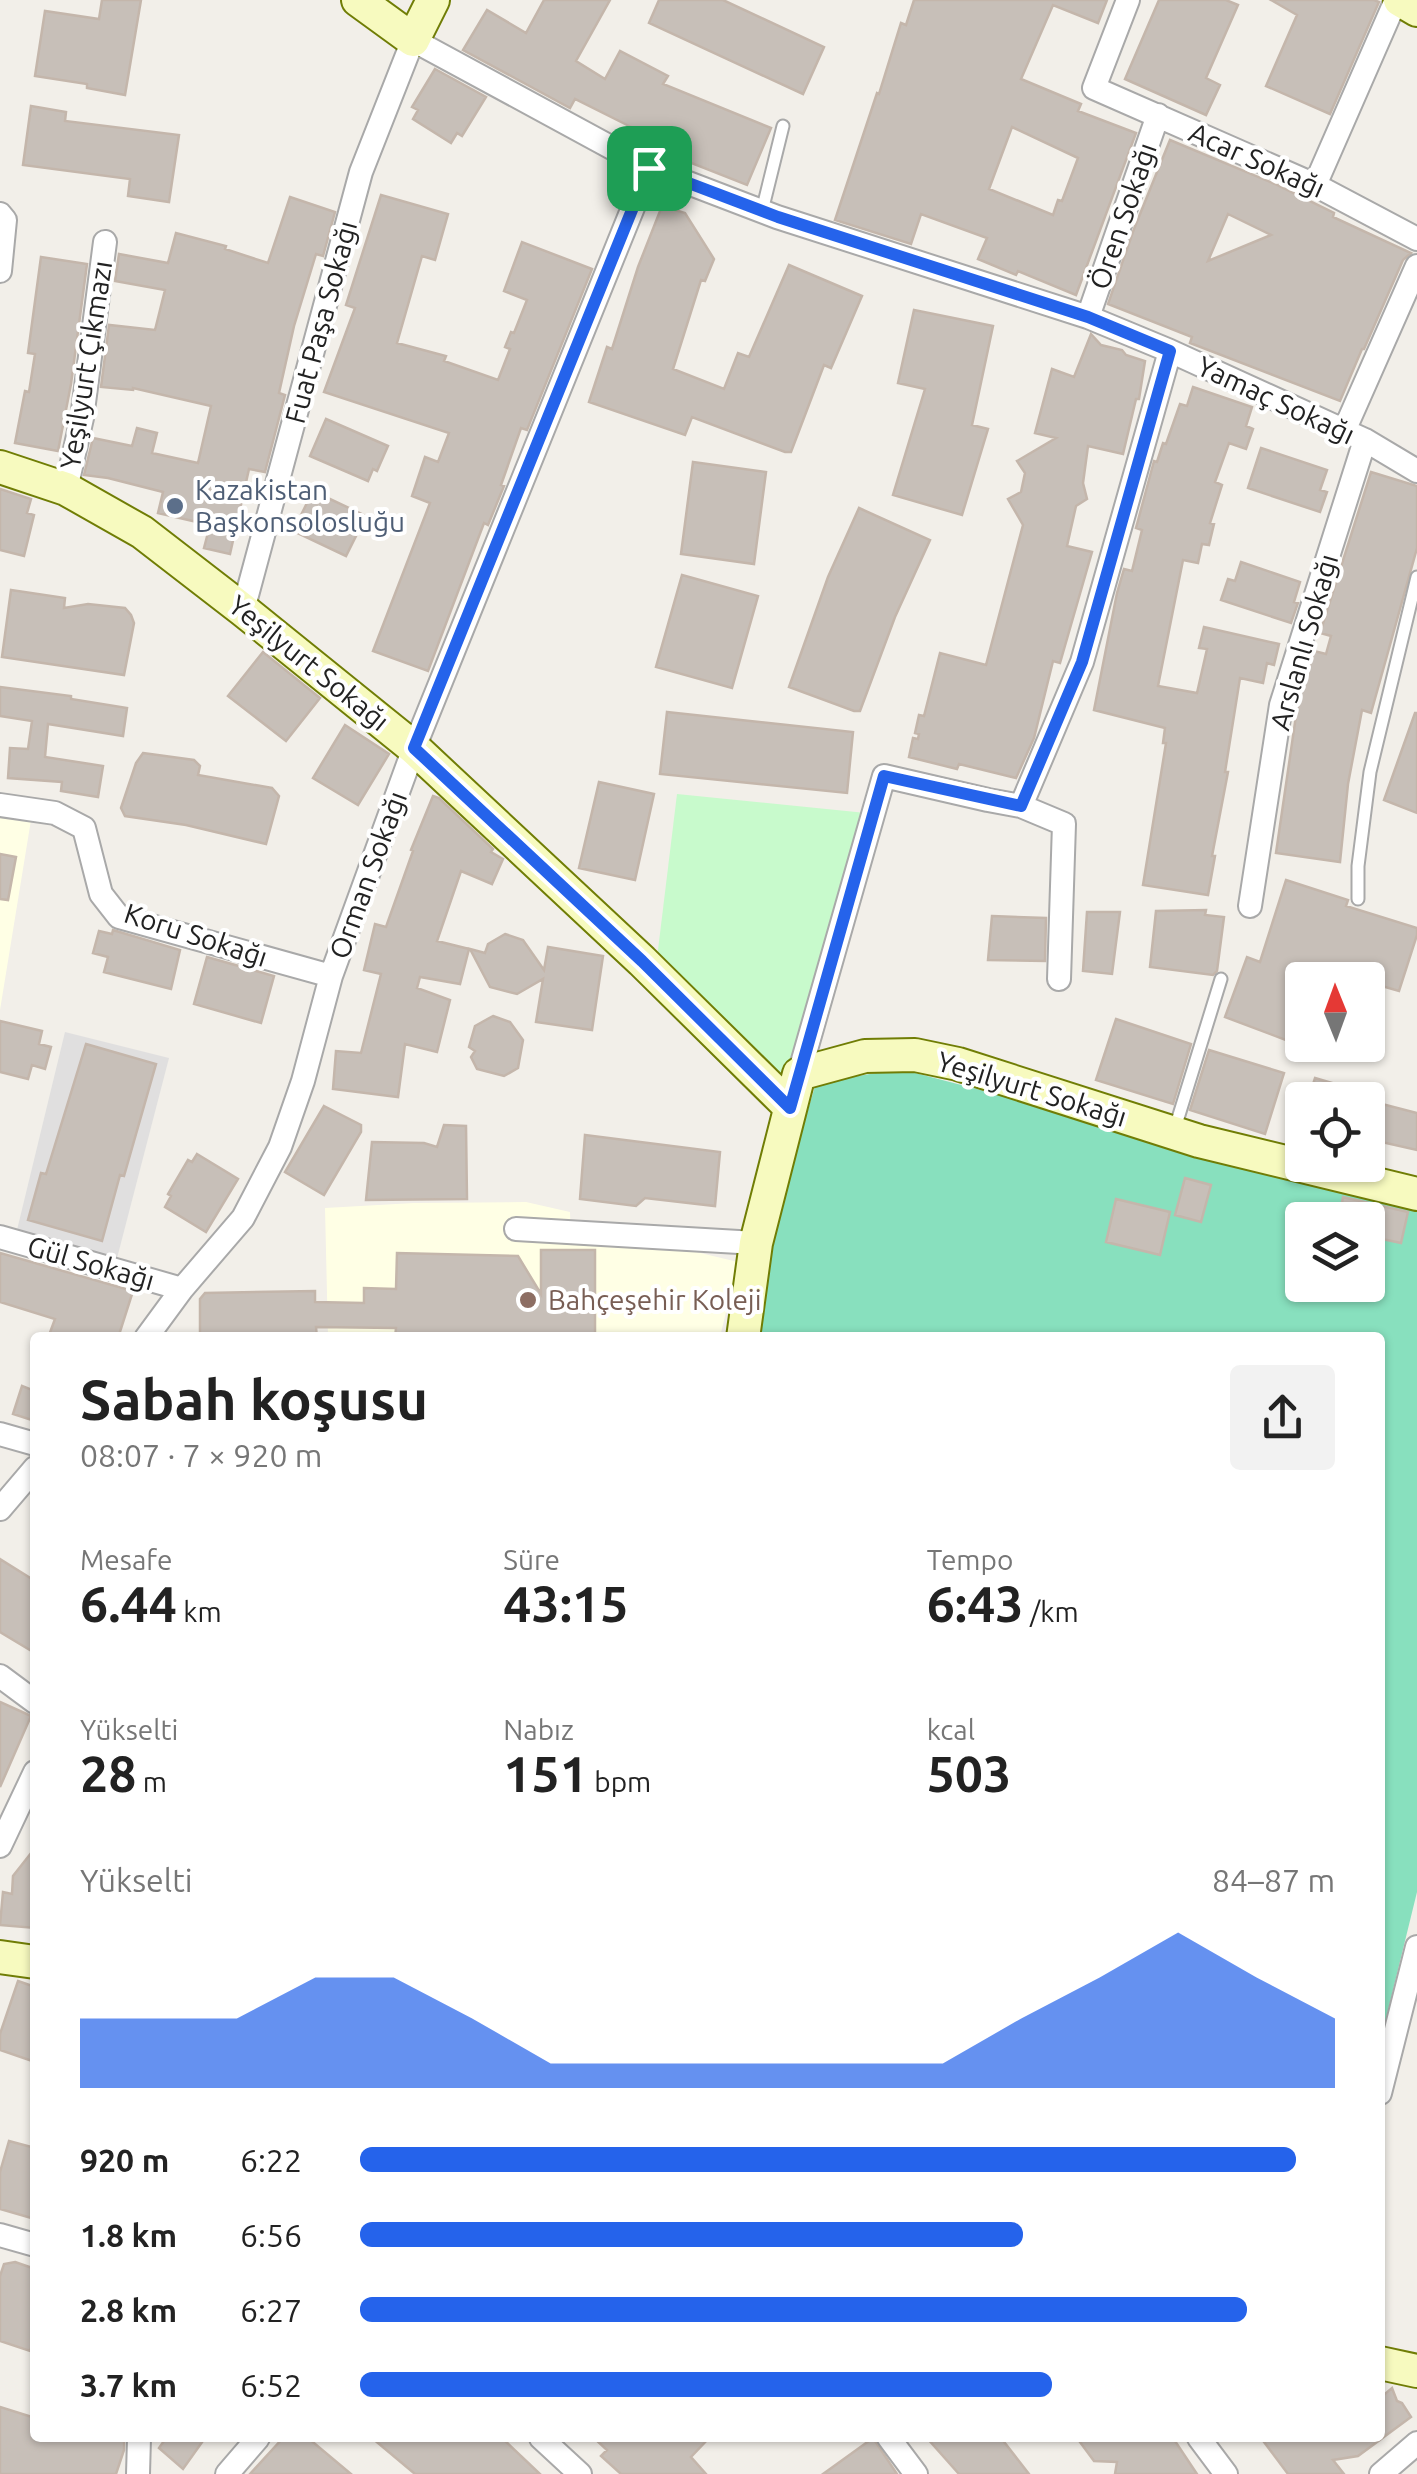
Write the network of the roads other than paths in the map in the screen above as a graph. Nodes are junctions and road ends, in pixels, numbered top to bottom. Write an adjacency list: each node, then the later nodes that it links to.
1 (358, 0): 6 (main road)
2 (432, 0): 6 (main road)
3 (1128, 0): 7 (street, Acar Sokağı)
4 (1398, 0): 5 (main road); 10 (street)
5 (1417, 10)
6 (413, 40): 9 (street, Yamaç Sokağı); 24 (street, Fuat Paşa Sokağı)
7 (1158, 115): 10 (street, Acar Sokağı); 17 (street, Ören Sokağı)
8 (783, 126): 11 (lane)
9 (649, 168): 11 (street, Yamaç Sokağı); 25 (street, Orman Sokağı)
10 (1315, 185): 13 (street, Acar Sokağı)
11 (762, 211): 17 (street, Yamaç Sokağı)
12 (0, 214): 16 (street)
13 (1417, 239)
14 (105, 242): 22 (street, Yeşilyurt Çıkmazı)
15 (1417, 266): 19 (street, Arslanlı Sokağı)
16 (0, 272)
17 (1088, 317): 18 (street, Yamaç Sokağı)
18 (1170, 351): 19 (street, Yamaç Sokağı); 27 (street)
19 (1355, 436): 21 (street, Yamaç Sokağı); 29 (street, Arslanlı Sokağı)
20 (0, 466): 22 (main road, Yeşilyurt Sokağı)
21 (1417, 471)
22 (66, 488): 24 (main road, Yeşilyurt Sokağı)
23 (1417, 577): 28 (lane)
24 (243, 610): 25 (main road, Yeşilyurt Sokağı)
25 (414, 748): 30 (street, Orman Sokağı); 34 (main road, Yeşilyurt Sokağı)
26 (0, 805): 30 (street, Koru Sokağı)
27 (1021, 806): 31 (street); 33 (street)
28 (1358, 900)
29 (1250, 906)
30 (331, 976): 40 (street, Orman Sokağı)
31 (1058, 979)
32 (1221, 979): 35 (lane)
33 (799, 1074): 34 (main road); 35 (main road, Yeşilyurt Sokağı)
34 (790, 1108): 39 (main road)
35 (1174, 1133): 36 (main road, Yeşilyurt Sokağı)
36 (1417, 1194)
37 (516, 1229): 39 (street)
38 (0, 1237): 40 (street, Gül Sokağı)
39 (756, 1243): 42 (main road)
40 (182, 1289): 41 (street, Orman Sokağı)
41 (150, 1332)
42 (744, 1332)
43 (0, 1434): 44 (street)
44 (30, 1443)
45 (30, 1479): 46 (street)
46 (0, 1509)
47 (0, 1676): 48 (street)
48 (30, 1698)
49 (30, 1783): 50 (street)
50 (0, 1846)
51 (1417, 1948): 54 (street)
52 (0, 1957): 53 (main road)
53 (30, 1961)
54 (1385, 2073)
55 (0, 2235): 56 (street)
56 (30, 2244)
57 (1385, 2363): 58 (main road)
58 (1417, 2372)
59 (139, 2442): 65 (street)
60 (255, 2442): 66 (street)
61 (545, 2442): 67 (street)
62 (892, 2442): 68 (street)
63 (1201, 2442): 69 (street)
64 (1417, 2443): 70 (street)
65 (138, 2474)
66 (227, 2474)
67 (580, 2474)
68 (916, 2474)
69 (1226, 2474)
70 (1382, 2474)

